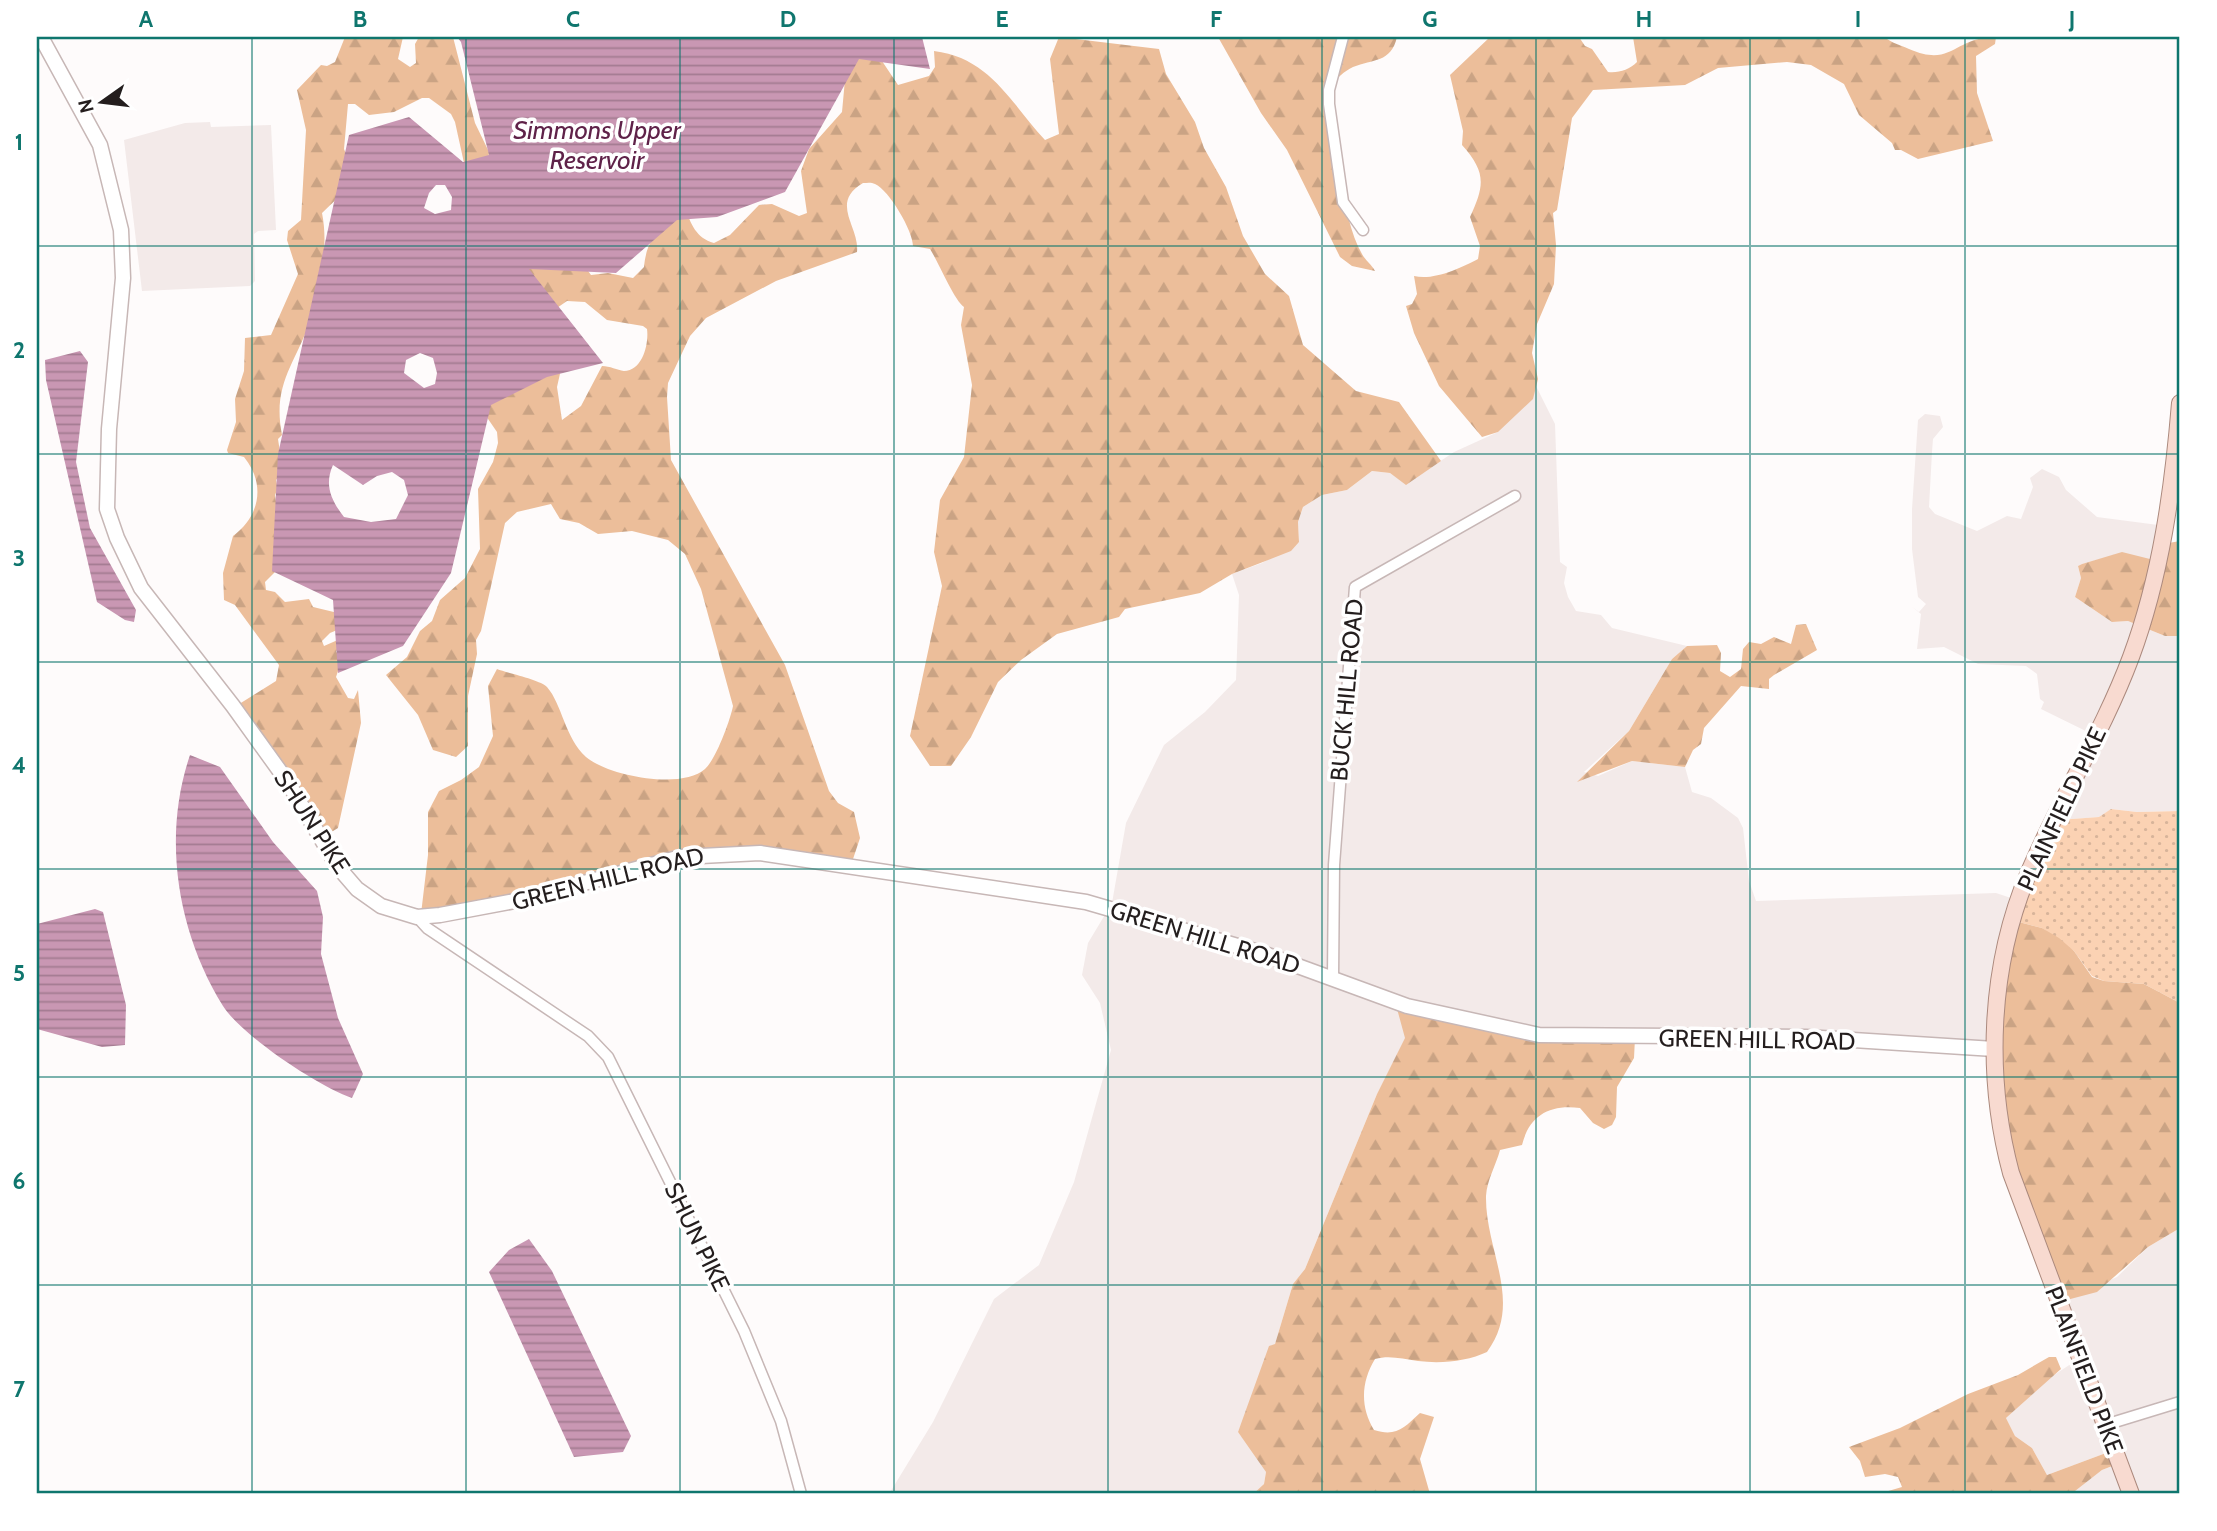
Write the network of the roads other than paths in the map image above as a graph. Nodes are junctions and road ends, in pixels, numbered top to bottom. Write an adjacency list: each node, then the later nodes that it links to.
1 (41, 37): 6 (main road, SHUN PIKE)
2 (1343, 37): 3 (street)
3 (1363, 230)
4 (2180, 403): 8 (main road, PLAINFIELD PIKE)
5 (1515, 496): 7 (street, BUCK HILL ROAD)
6 (417, 917): 7 (main road, GREEN HILL ROAD); 11 (street, SHUN PIKE)
7 (1333, 978): 8 (main road, GREEN HILL ROAD)
8 (1994, 1049): 10 (main road, PLAINFIELD PIKE)
9 (2180, 1402): 10 (street)
10 (2105, 1424): 12 (main road, PLAINFIELD PIKE)
11 (801, 1494)
12 (2131, 1494)

